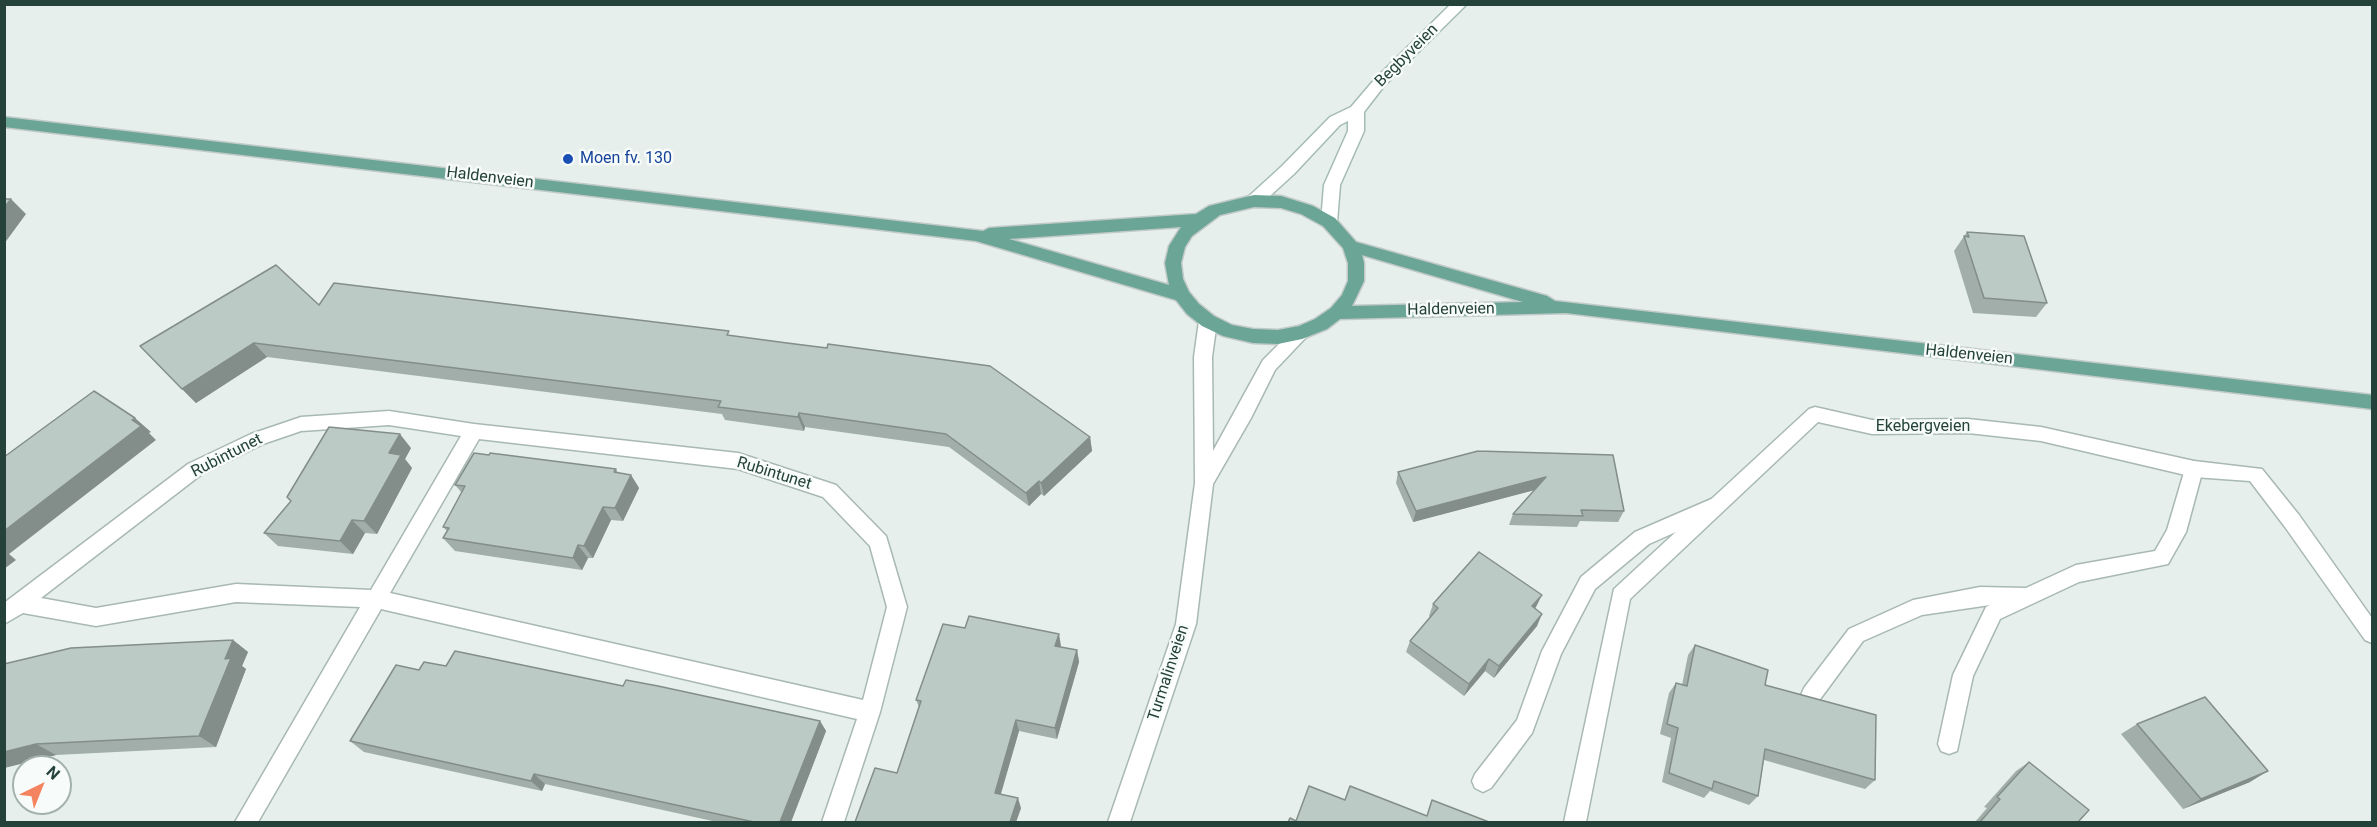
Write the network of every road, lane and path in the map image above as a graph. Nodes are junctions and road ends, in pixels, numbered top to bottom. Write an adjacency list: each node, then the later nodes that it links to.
1 (1460, 4): 2 (street, Begbyveien)
2 (1356, 111): 4 (street, Begbyveien); 6 (street)
3 (4, 122): 7 (main road, Haldenveien)
4 (1254, 201): 5 (main road); 6 (main road)
5 (1199, 220): 7 (main road, Haldenveien); 9 (main road)
6 (1329, 222): 8 (main road)
7 (976, 235): 9 (main road, Haldenveien)
8 (1350, 246): 10 (main road, Haldenveien); 11 (main road)
9 (1182, 295): 12 (main road)
10 (1566, 307): 11 (main road, Haldenveien); 14 (main road, Haldenveien)
11 (1337, 313): 13 (main road)
12 (1208, 321): 13 (main road); 17 (street, Turmalinveien)
13 (1302, 332): 17 (street, Turmalinveien)
14 (2373, 402)
15 (474, 431): 20 (street); 21 (street, Rubintunet); 24 (street, Rubintunet)
16 (2194, 469): 18 (street, Ekebergveien); 19 (street); 22 (street, Ekebergveien)
17 (1204, 483): 29 (street, Turmalinveien)
18 (1718, 504): 26 (street); 30 (street, Ekebergveien)
19 (2031, 596): 23 (street); 25 (street)
20 (376, 599): 21 (street, Rubintunet); 24 (street, Rubintunet); 27 (street)
21 (12, 609)
22 (2373, 634)
23 (1811, 695)
24 (870, 712): 28 (street, Rubintunet)
25 (1949, 744)
26 (1483, 781)
27 (246, 822)
28 (833, 822)
29 (1119, 822)
30 (1575, 822)

